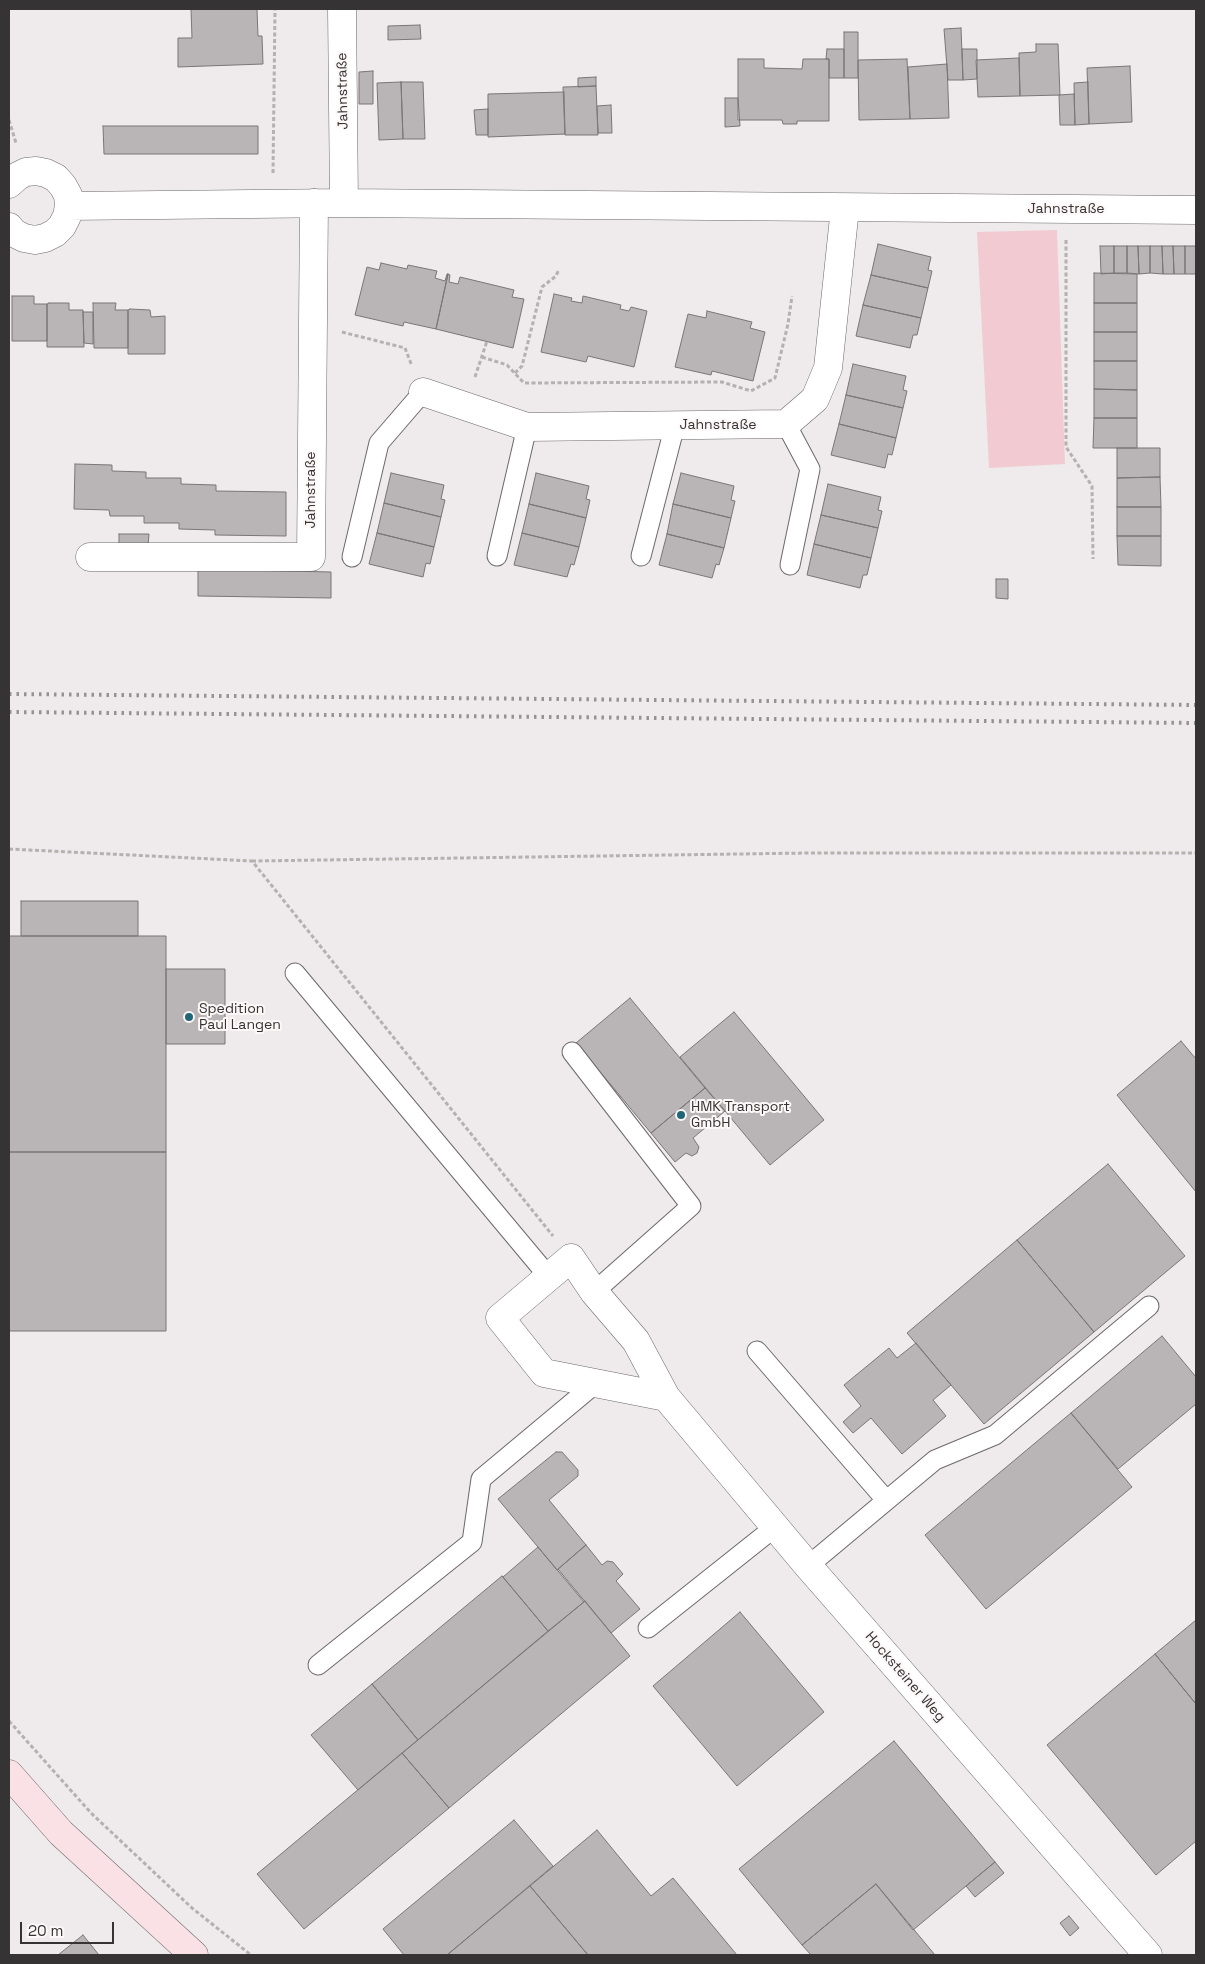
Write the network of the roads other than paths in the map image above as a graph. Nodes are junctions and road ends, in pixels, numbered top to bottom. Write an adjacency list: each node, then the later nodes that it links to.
1 (342, 9): 4 (street, Jahnstraße)
2 (9, 184): 5 (street)
3 (314, 203): 4 (street, Jahnstraße); 5 (street, Jahnstraße); 15 (street, Jahnstraße)
4 (344, 203): 6 (street, Jahnstraße)
5 (69, 206): 8 (street)
6 (845, 208): 7 (street, Jahnstraße); 10 (street)
7 (1196, 210)
8 (9, 227)
9 (423, 392): 12 (street, Jahnstraße); 16 (lane)
10 (786, 424): 11 (street, Jahnstraße); 17 (lane)
11 (675, 425): 12 (street, Jahnstraße); 14 (lane)
12 (527, 427): 13 (lane)
13 (496, 556)
14 (640, 556)
15 (90, 557)
16 (352, 557)
17 (790, 565)
18 (295, 973): 20 (lane)
19 (572, 1052): 21 (lane)
20 (549, 1277): 21 (street, Hocksteiner Weg); 24 (street, Hocksteiner Weg)
21 (594, 1292): 25 (street, Hocksteiner Weg)
22 (1149, 1306): 26 (lane)
23 (757, 1351): 26 (lane)
24 (596, 1383): 25 (street, Hocksteiner Weg); 30 (lane)
25 (666, 1397): 27 (street, Hocksteiner Weg)
26 (886, 1500): 28 (lane)
27 (775, 1527): 28 (street, Hocksteiner Weg); 29 (lane)
28 (808, 1566): 33 (street, Hocksteiner Weg)
29 (648, 1628)
30 (318, 1665)
31 (9, 1774): 32 (main road)
32 (194, 1955)
33 (1148, 1955)

